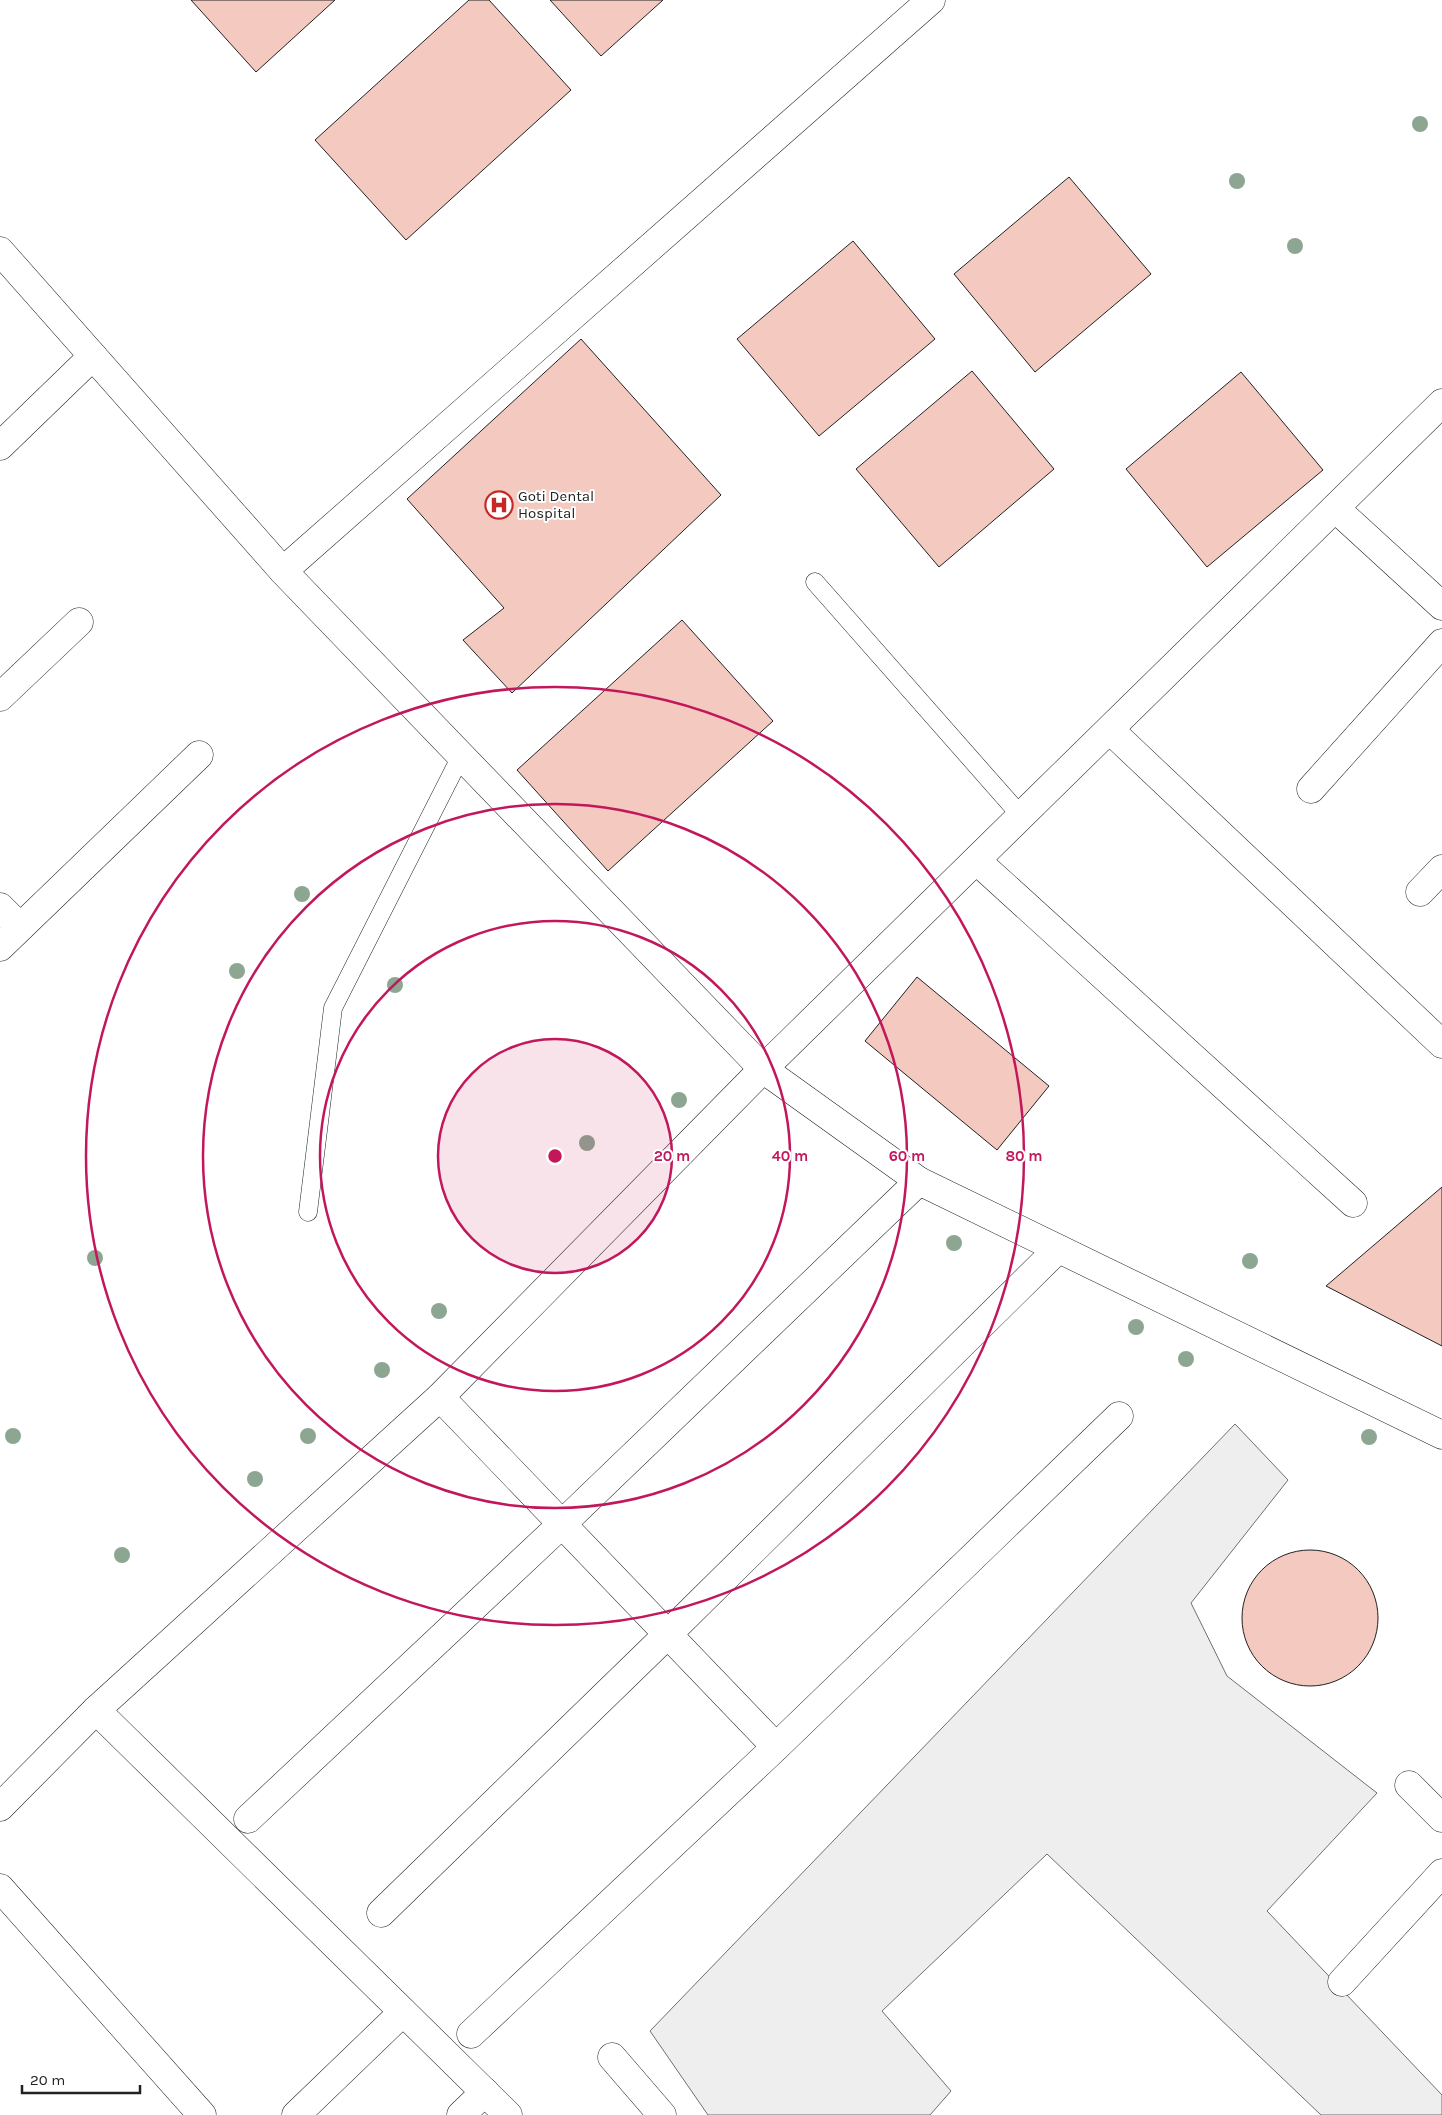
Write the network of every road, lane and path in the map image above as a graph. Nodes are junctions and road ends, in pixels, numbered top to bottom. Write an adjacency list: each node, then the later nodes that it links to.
1 (931, 0): 7 (street)
2 (0, 251): 3 (street)
3 (93, 356): 5 (street); 7 (street)
4 (1442, 403): 6 (street)
5 (0, 446)
6 (1336, 508): 9 (street); 13 (street)
7 (283, 571): 15 (street)
8 (815, 582): 17 (lane)
9 (1442, 606)
10 (79, 622): 12 (street)
11 (1442, 643): 16 (street)
12 (0, 697)
13 (1110, 730): 17 (street); 24 (street)
14 (198, 754): 22 (street)
15 (461, 756): 25 (street); 28 (lane)
16 (1311, 789)
17 (1022, 817): 18 (street)
18 (977, 861): 25 (street); 27 (street)
19 (1442, 869): 20 (street)
20 (1420, 892)
21 (0, 907): 22 (street)
22 (20, 928): 23 (street)
23 (0, 947)
24 (1442, 1044)
25 (763, 1069): 26 (street); 30 (street)
26 (919, 1180): 29 (street); 33 (street)
27 (1353, 1202)
28 (308, 1212)
29 (1058, 1249): 32 (street); 34 (street)
30 (440, 1397): 33 (street); 35 (street)
31 (1119, 1416): 36 (street)
32 (1442, 1435)
33 (562, 1524): 34 (street); 40 (street)
34 (668, 1634): 36 (street); 43 (street)
35 (96, 1710): 38 (street); 45 (street)
36 (776, 1748): 46 (street)
37 (1409, 1785): 39 (street)
38 (0, 1807)
39 (1442, 1818)
40 (248, 1819)
41 (1442, 1873): 44 (street)
42 (0, 1888): 49 (street)
43 (381, 1912)
44 (1342, 1982)
45 (403, 2012): 48 (street); 50 (street)
46 (471, 2034)
47 (612, 2057): 53 (street)
48 (485, 2092): 51 (street); 52 (street)
49 (202, 2115)
50 (296, 2115)
51 (461, 2115)
52 (508, 2115)
53 (662, 2115)

